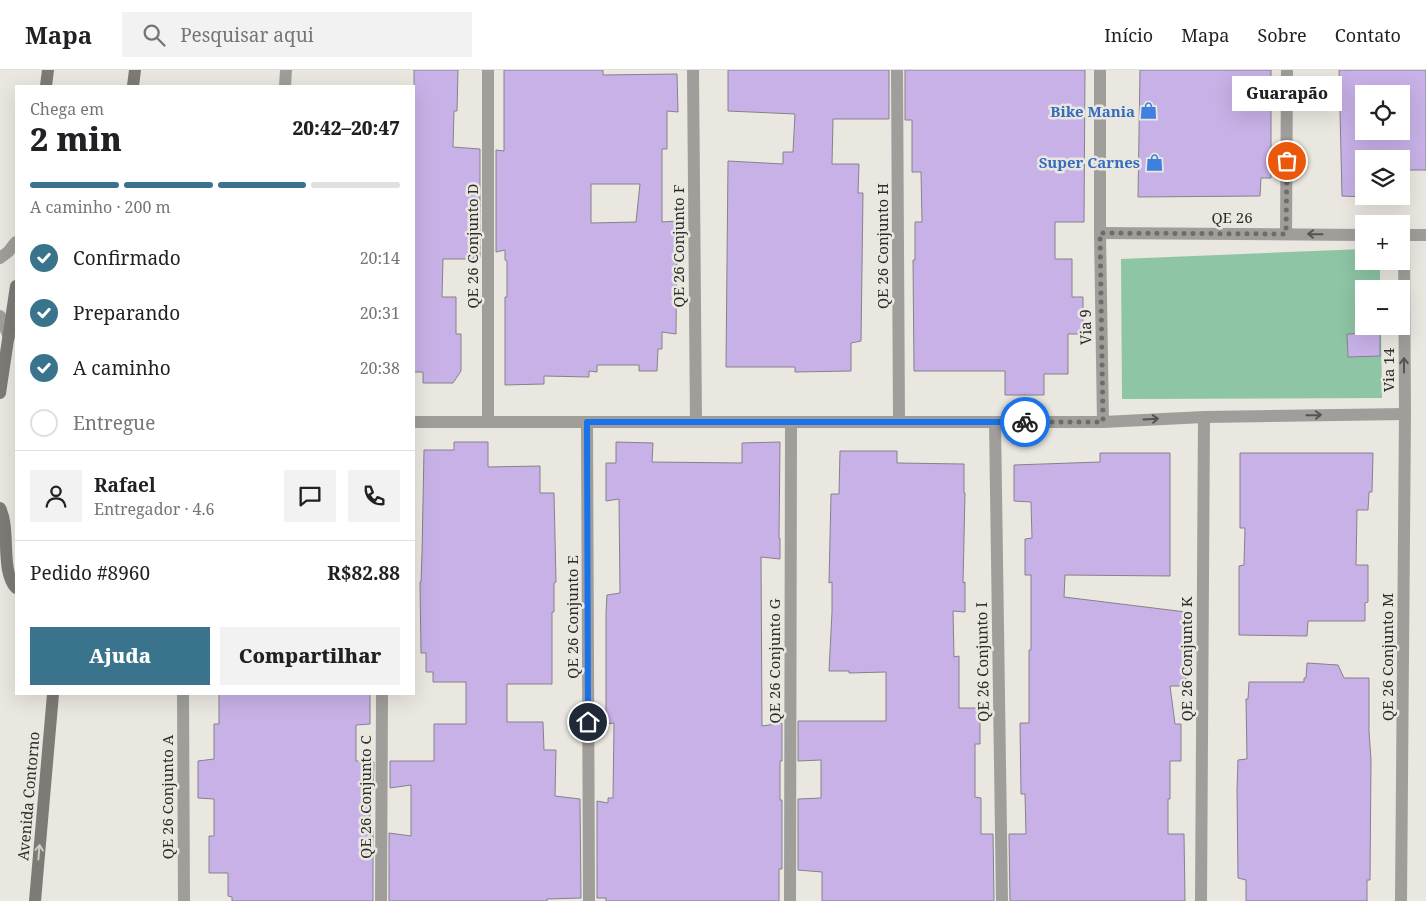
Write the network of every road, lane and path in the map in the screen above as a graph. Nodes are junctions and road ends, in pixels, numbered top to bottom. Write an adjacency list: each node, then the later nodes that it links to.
1 (48, 70): 9 (main road)
2 (135, 70): 10 (main road)
3 (286, 70): 11 (street)
4 (488, 70): 27 (street, QE 26 Conjunto D)
5 (693, 70): 29 (street, QE 26 Conjunto F)
6 (897, 70): 31 (street, QE 26 Conjunto H)
7 (1100, 70): 12 (street, Via 9)
8 (1288, 70): 13 (street)
9 (46, 85)
10 (133, 85)
11 (286, 85)
12 (1100, 233): 13 (street, QE 26); 33 (street, Via 9)
13 (1286, 234): 14 (street, QE 26, one-way to 13)
14 (1355, 235)
15 (1410, 235): 16 (street)
16 (1426, 235)
17 (15, 243): 18 (street)
18 (0, 258)
19 (1403, 270): 24 (street, Via 14, one-way to 19)
20 (15, 293): 22 (main road)
21 (0, 316): 22 (street)
22 (9, 337): 23 (main road)
23 (0, 393)
24 (1405, 414): 25 (street, one-way to 24); 46 (street, QE 26 Conjunto M)
25 (1204, 417): 33 (street, one-way to 25); 45 (street, QE 26 Conjunto K)
26 (415, 422): 27 (street)
27 (488, 422): 28 (street)
28 (587, 422): 29 (street); 42 (street, QE 26 Conjunto E)
29 (696, 422): 30 (street)
30 (791, 422): 31 (street); 43 (street, QE 26 Conjunto G)
31 (899, 422): 32 (street)
32 (994, 422): 33 (street); 44 (street, QE 26 Conjunto I)
33 (1103, 422)
34 (0, 508): 35 (main road)
35 (15, 587)
36 (52, 695): 39 (main road, Avenida Contorno, one-way to 36)
37 (183, 695): 40 (street, QE 26 Conjunto A)
38 (382, 695): 41 (street, QE 26 Conjunto C)
39 (35, 901)
40 (184, 901)
41 (381, 901)
42 (589, 901)
43 (790, 901)
44 (1002, 901)
45 (1201, 901)
46 (1401, 901)

